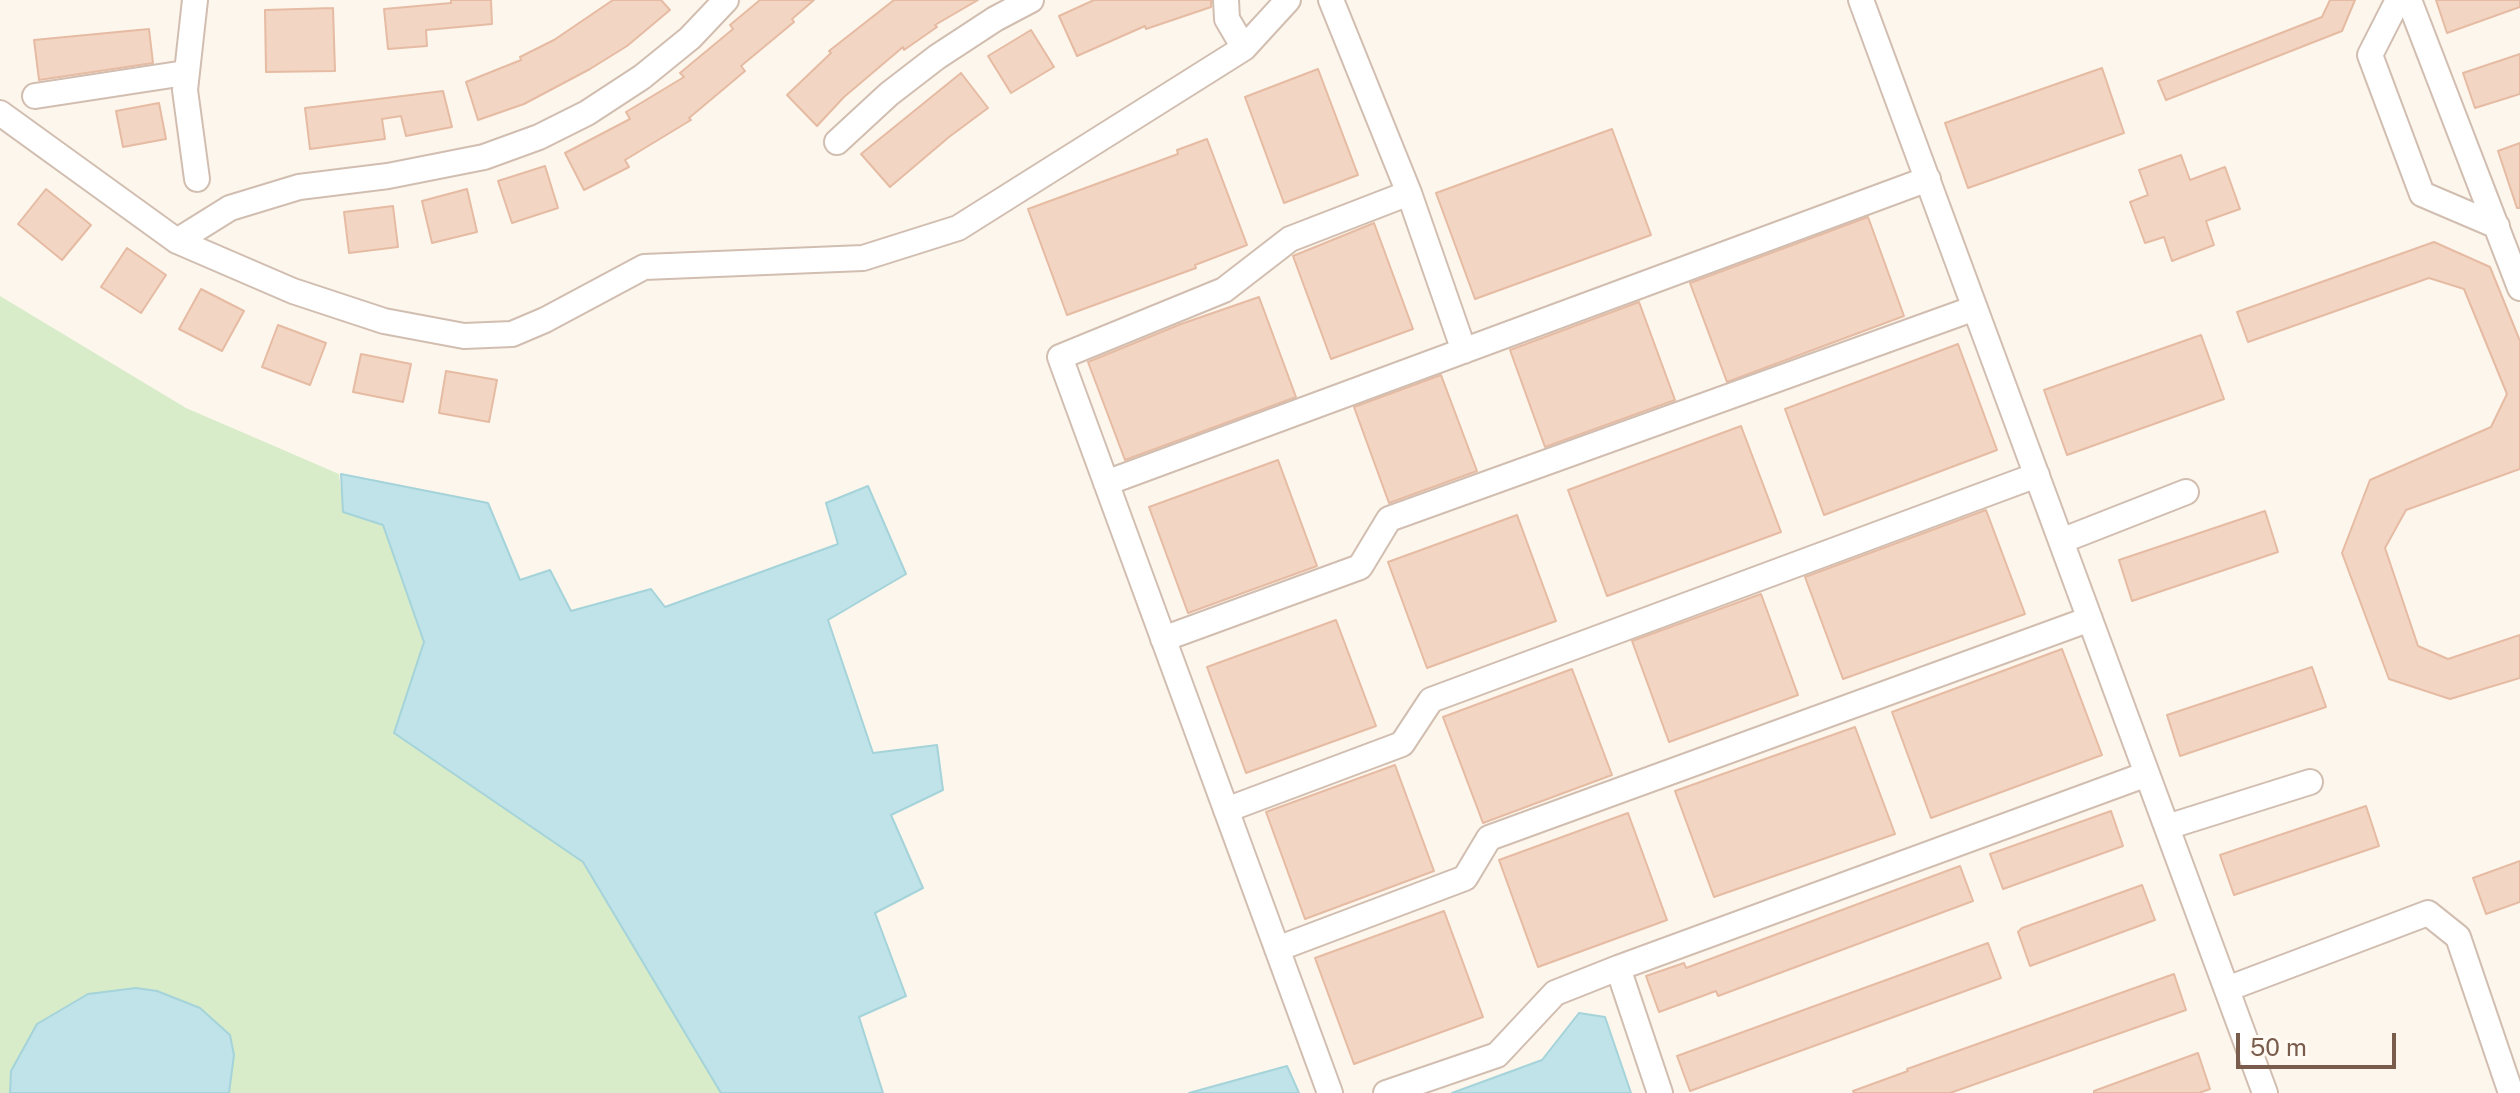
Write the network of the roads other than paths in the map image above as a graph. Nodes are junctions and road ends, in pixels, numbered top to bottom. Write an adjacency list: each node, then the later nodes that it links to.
1 (195, 0): 11 (street)
2 (726, 0): 19 (street)
3 (1031, 0): 14 (street)
4 (1226, 0): 10 (street)
5 (1288, 0): 10 (street)
6 (1331, 0): 17 (street)
7 (1861, 0): 16 (street)
8 (2398, 0): 18 (street)
9 (2409, 0): 18 (street)
10 (1244, 48): 19 (street)
11 (185, 73): 12 (street); 15 (street)
12 (35, 96)
13 (0, 113): 19 (street)
14 (837, 142)
15 (197, 179)
16 (1928, 179): 21 (street); 22 (street)
17 (1409, 193): 22 (street); 24 (street)
18 (2497, 226): 20 (street)
19 (177, 241)
20 (2520, 288)
21 (1975, 308): 23 (street); 28 (street)
22 (1464, 351): 24 (street)
23 (2037, 475): 26 (street); 31 (street)
24 (1106, 483): 28 (street)
25 (2186, 492): 26 (street)
26 (2061, 541): 27 (street)
27 (2090, 619): 29 (street); 33 (street)
28 (1163, 639): 31 (street)
29 (2147, 774): 32 (street); 34 (street)
30 (2310, 782): 32 (street)
31 (1226, 810): 33 (street)
32 (2167, 827): 35 (street)
33 (1277, 949): 36 (street)
34 (1618, 968): 37 (street); 38 (street)
35 (2227, 989): 39 (street); 40 (street)
36 (1330, 1093)
37 (1386, 1093)
38 (1660, 1093)
39 (2265, 1093)
40 (2511, 1093)

